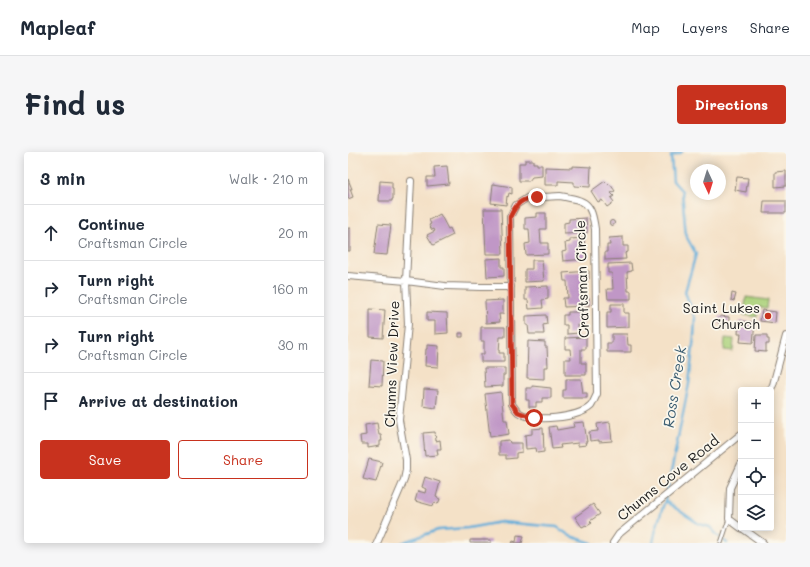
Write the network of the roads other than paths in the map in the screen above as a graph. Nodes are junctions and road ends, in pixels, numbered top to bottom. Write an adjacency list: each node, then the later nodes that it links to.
1 (411, 181): 3 (street, Chunns View Drive)
2 (348, 276): 3 (street)
3 (406, 281): 4 (street); 12 (street, Chunns View Drive)
4 (511, 287): 4 (street, Craftsman Circle)
5 (786, 336): 6 (street)
6 (772, 387)
7 (738, 436): 13 (street, Chunns Cove Road)
8 (738, 471): 9 (street)
9 (729, 519): 10 (street); 14 (lane)
10 (738, 526)
11 (745, 531): 15 (street)
12 (377, 543)
13 (613, 543)
14 (720, 543)
15 (763, 543)

